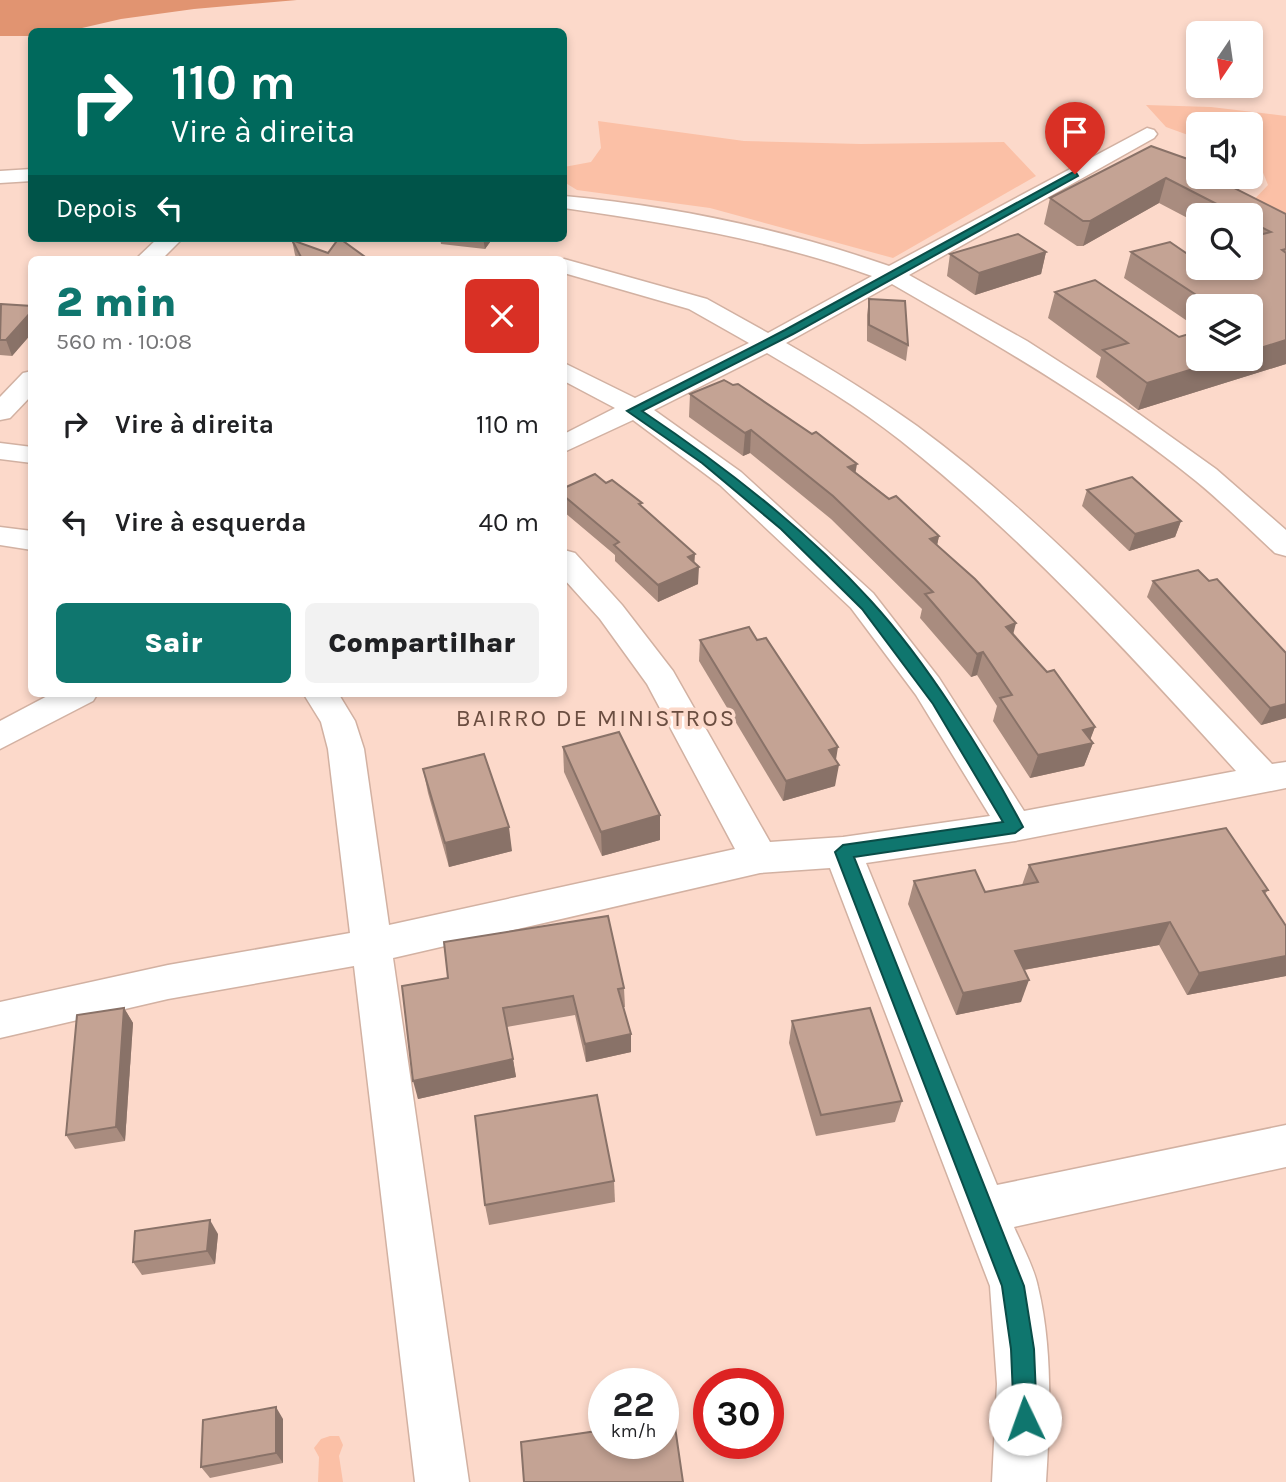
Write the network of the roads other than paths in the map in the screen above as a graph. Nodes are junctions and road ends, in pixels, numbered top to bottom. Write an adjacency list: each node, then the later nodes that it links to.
1 (1147, 134): 8 (street)
2 (28, 175): 3 (street)
3 (0, 177)
4 (567, 202): 8 (street)
5 (168, 242): 6 (street)
6 (152, 256)
7 (567, 267): 9 (street)
8 (894, 276): 9 (street); 19 (street)
9 (768, 343): 12 (street); 24 (street)
10 (567, 372): 12 (street)
11 (28, 384): 13 (street)
12 (633, 411): 14 (street); 25 (street)
13 (0, 412)
14 (567, 443)
15 (0, 451): 16 (street)
16 (28, 454)
17 (0, 536): 18 (street)
18 (28, 540)
19 (1286, 546)
20 (567, 563): 27 (street)
21 (73, 697): 23 (street)
22 (323, 697): 28 (street)
23 (0, 736)
24 (1275, 777): 25 (street)
25 (1015, 827): 26 (street)
26 (843, 852): 27 (street); 31 (street)
27 (760, 858): 28 (street)
28 (371, 946): 29 (street); 32 (street)
29 (0, 1020)
30 (1286, 1146): 31 (street)
31 (983, 1211): 33 (street)
32 (442, 1482)
33 (1019, 1482)

